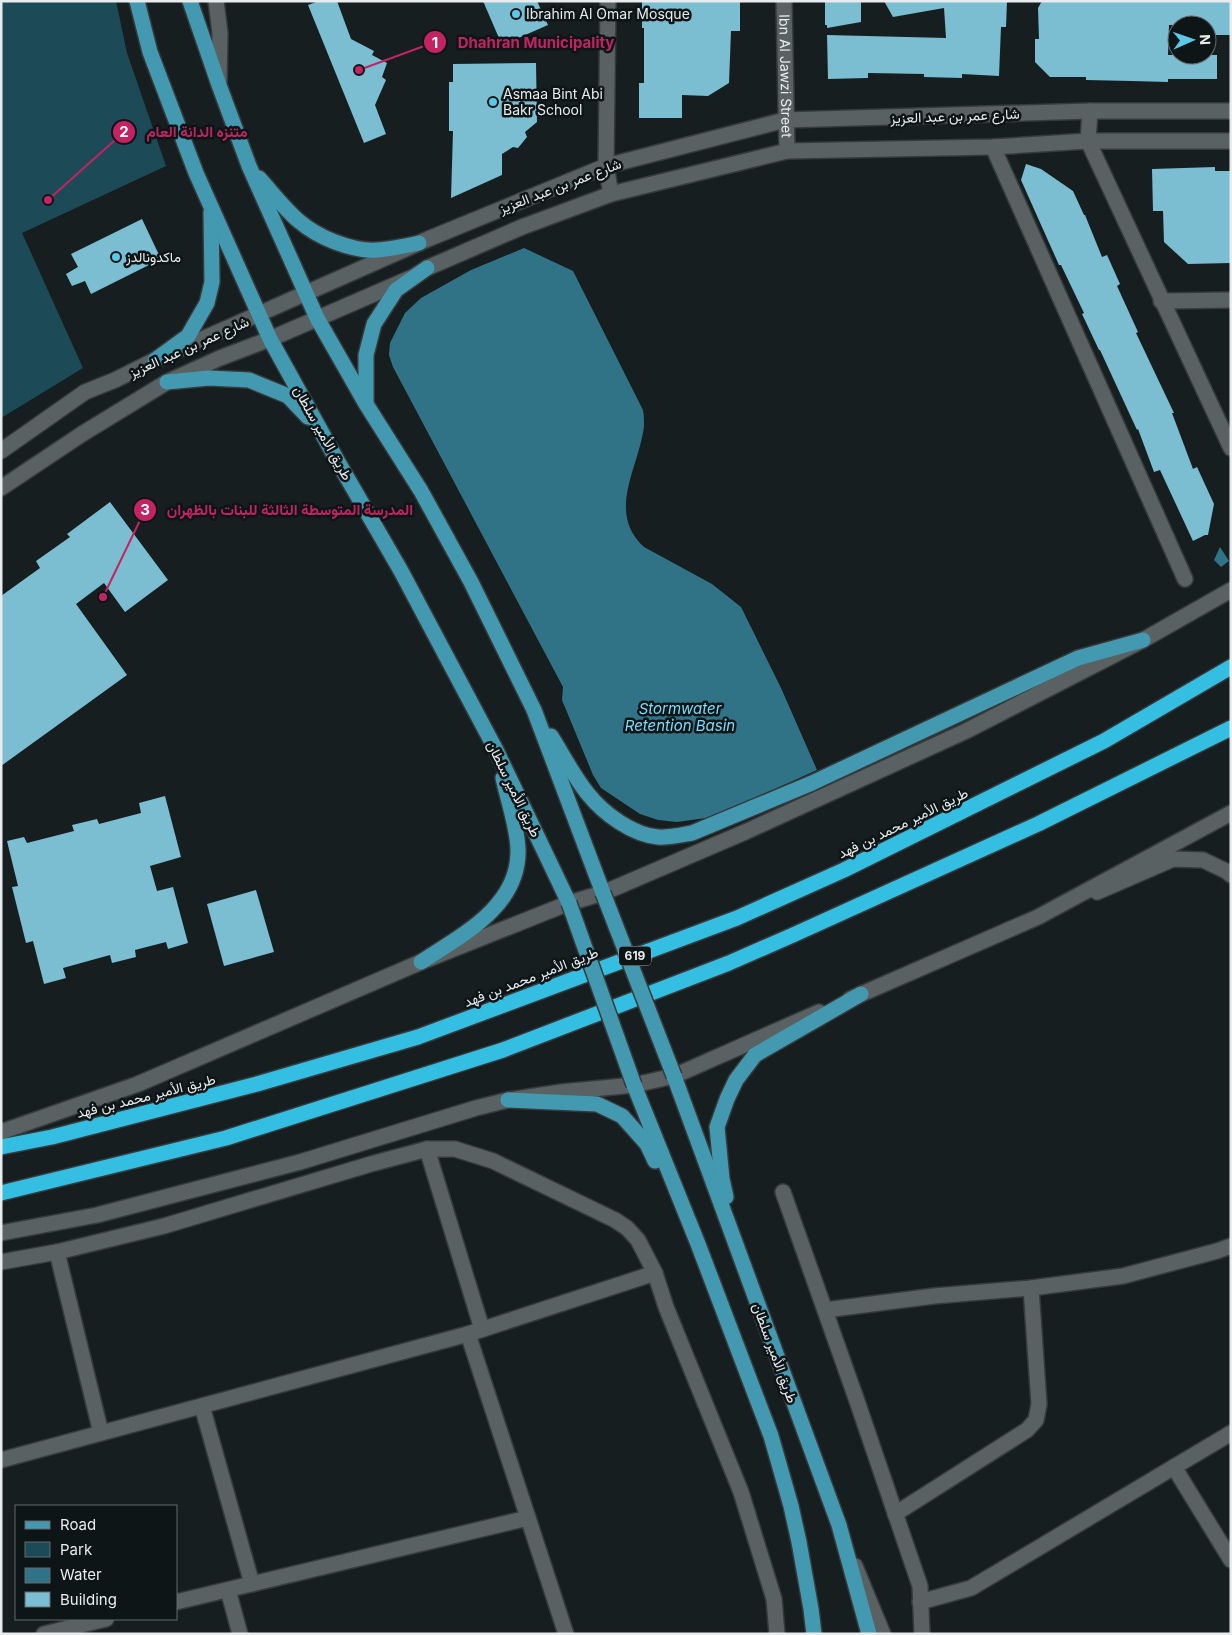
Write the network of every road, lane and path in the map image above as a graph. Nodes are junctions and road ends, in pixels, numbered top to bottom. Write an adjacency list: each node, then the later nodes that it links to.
1 (137, 1): 17 (main road, طريق الأمير سلطان)
2 (190, 1): 6 (main road)
3 (216, 1): 6 (street)
4 (608, 1): 15 (street)
5 (784, 1): 9 (street, Ibn Al Jawzi Street)
6 (218, 84): 14 (main road)
7 (1231, 111): 8 (street, شارع عمر بن عبد العزيز)
8 (1090, 112): 9 (street, شارع عمر بن عبد العزيز); 10 (street)
9 (785, 120): 13 (street, Ibn Al Jawzi Street); 15 (street, شارع عمر بن عبد العزيز)
10 (1088, 141): 11 (street); 12 (street); 22 (street)
11 (1231, 141)
12 (993, 146): 13 (street); 33 (street)
13 (787, 151): 16 (street)
14 (249, 166): 18 (main road); 20 (main road)
15 (606, 166): 16 (street); 18 (street, شارع عمر بن عبد العزيز)
16 (611, 194): 19 (street)
17 (211, 206): 23 (main road, طريق الأمير سلطان); 26 (main road)
18 (419, 244): 20 (street, شارع عمر بن عبد العزيز)
19 (427, 268): 24 (street); 28 (main road)
20 (306, 294): 23 (street, شارع عمر بن عبد العزيز); 24 (main road)
21 (1231, 300): 22 (street)
22 (1162, 301): 30 (street)
23 (260, 315): 25 (main road, طريق الأمير سلطان); 26 (street, شارع عمر بن عبد العزيز)
24 (317, 318): 25 (street); 28 (main road)
25 (270, 339): 27 (street); 29 (main road, طريق الأمير سلطان)
26 (155, 360): 31 (street, شارع عمر بن عبد العزيز)
27 (167, 382): 29 (main road); 32 (street)
28 (366, 404): 37 (main road)
29 (324, 433): 39 (main road, طريق الأمير سلطان)
30 (1231, 448)
31 (1, 451)
32 (1, 488)
33 (1186, 579)
34 (1231, 590): 35 (street)
35 (1143, 640): 37 (main road); 42 (street)
36 (1231, 667): 51 (highway, طريق الأمير محمد بن فهد / 619)
37 (534, 710): 42 (main road)
38 (1231, 728): 53 (highway)
39 (496, 750): 43 (main road, طريق الأمير سلطان); 45 (main road)
40 (1231, 813): 44 (street)
41 (1231, 875): 44 (street)
42 (603, 893): 43 (street); 47 (main road, طريق الأمير سلطان, bridge)
43 (569, 903): 45 (street); 48 (main road, طريق الأمير سلطان, bridge)
44 (1038, 917): 46 (street)
45 (421, 962): 50 (street)
46 (862, 994): 47 (street); 59 (main road)
47 (674, 1076): 48 (street); 59 (main road, طريق الأمير سلطان)
48 (634, 1085): 49 (street); 56 (main road)
49 (508, 1100): 55 (street); 56 (main road)
50 (1, 1132)
51 (1, 1146)
52 (427, 1149): 58 (street); 61 (street); 64 (street)
53 (1, 1192)
54 (783, 1192): 63 (street)
55 (1, 1233)
56 (698, 1244): 83 (main road)
57 (1231, 1246): 62 (street)
58 (57, 1252): 60 (street); 66 (street)
59 (740, 1259): 72 (main road, طريق الأمير سلطان)
60 (1, 1262)
61 (655, 1273): 64 (street); 82 (street)
62 (1032, 1288): 63 (street); 70 (street)
63 (825, 1310): 70 (street)
64 (475, 1332): 65 (street); 71 (street)
65 (202, 1406): 66 (street); 74 (street)
66 (101, 1433): 68 (street)
67 (1231, 1433): 69 (street)
68 (1, 1460)
69 (1174, 1467): 73 (street); 77 (street)
70 (895, 1514): 77 (street)
71 (528, 1518): 74 (street); 81 (street)
72 (839, 1525): 84 (main road, طريق الأمير سلطان); 85 (street)
73 (1231, 1560)
74 (252, 1584): 75 (street)
75 (228, 1590): 76 (street); 80 (street)
76 (178, 1602)
77 (920, 1602): 86 (street)
78 (102, 1620): 79 (street)
79 (44, 1634)
80 (240, 1634)
81 (566, 1634)
82 (776, 1634)
83 (812, 1634)
84 (869, 1634)
85 (883, 1634)
86 (922, 1634)

